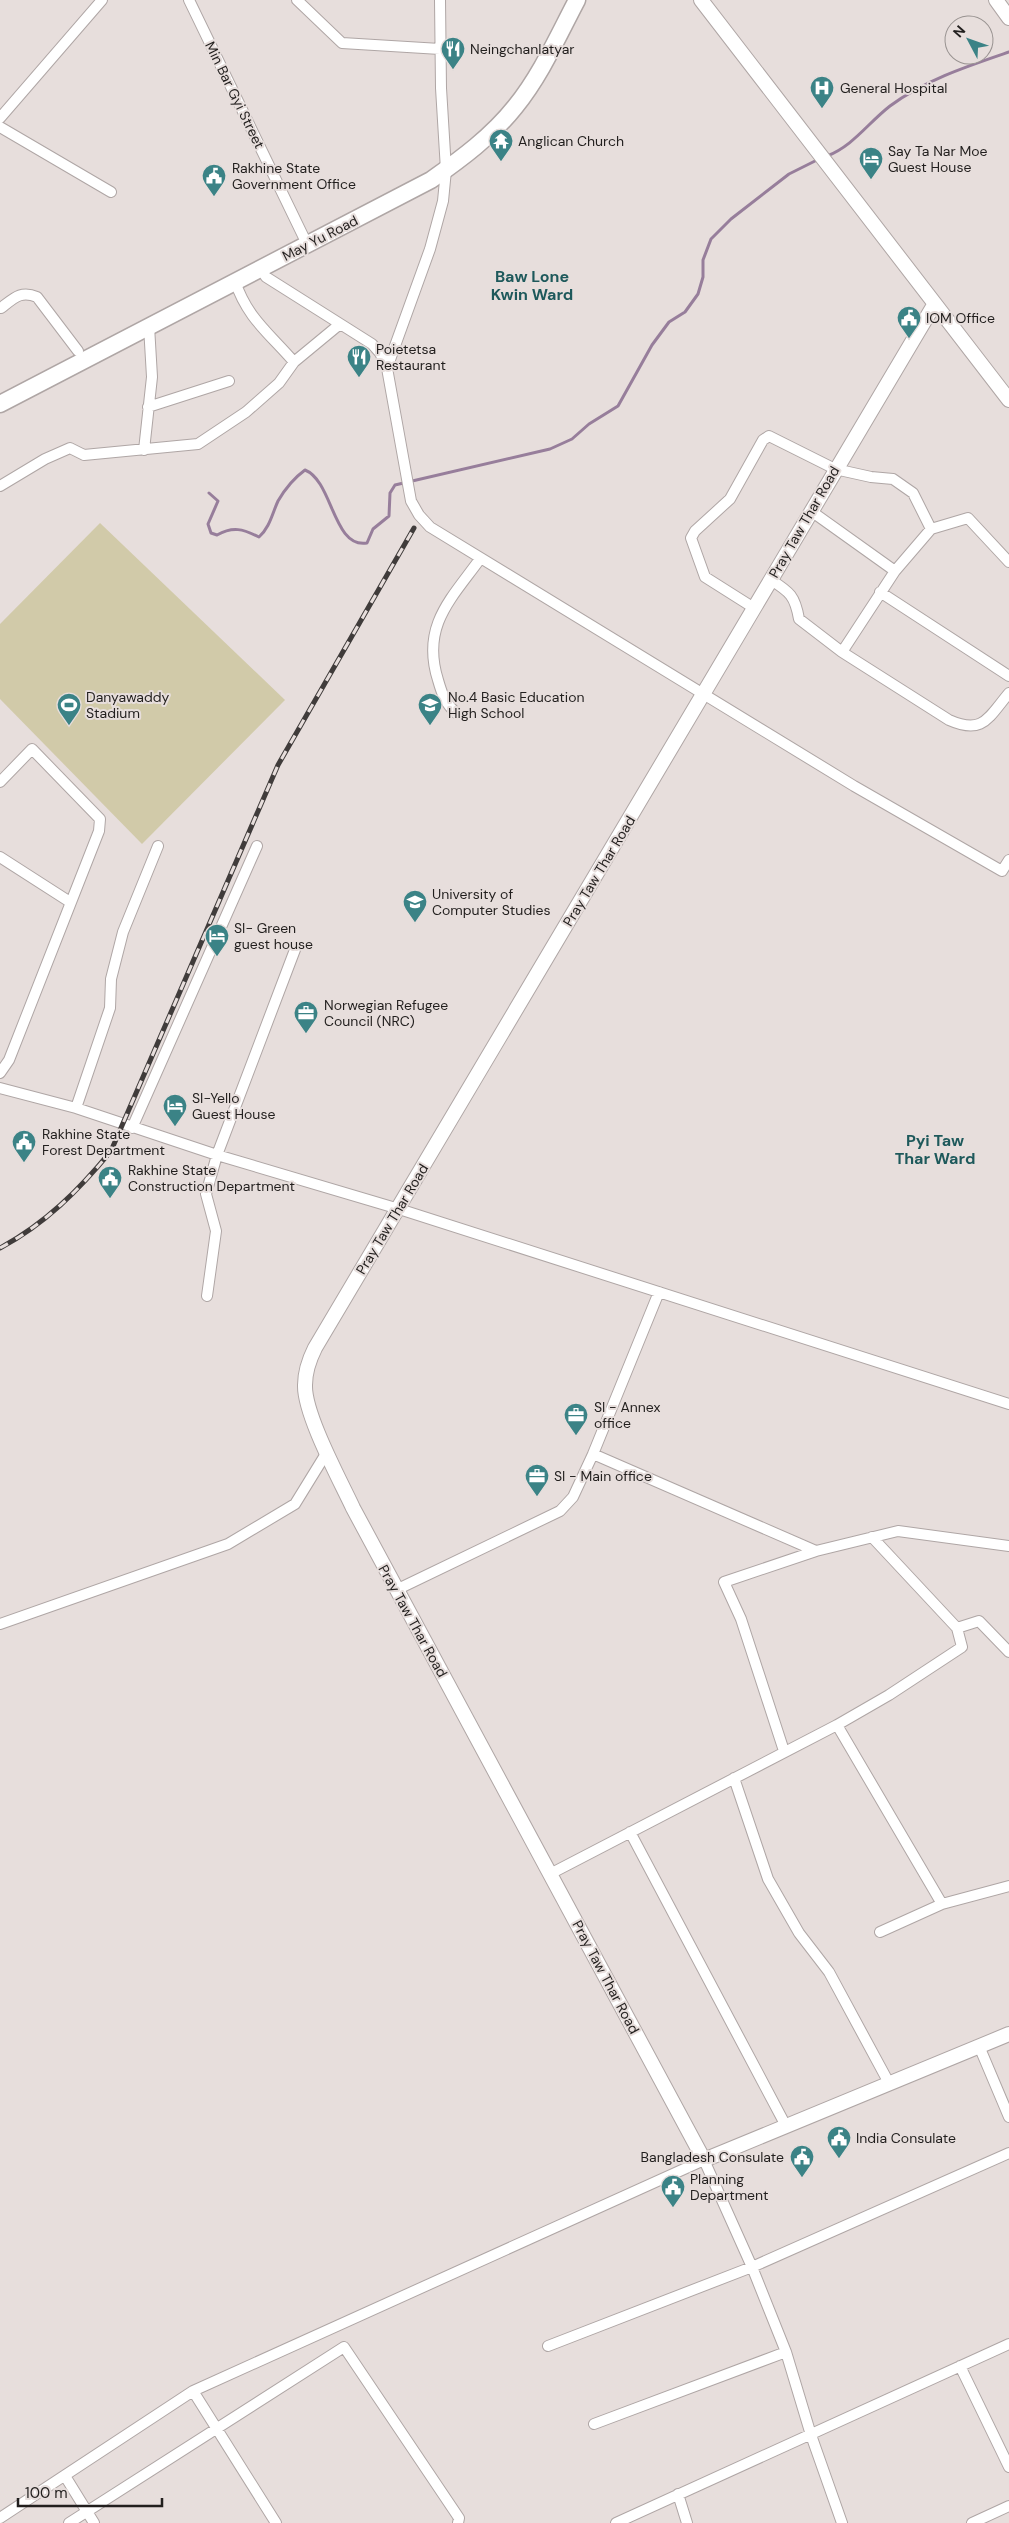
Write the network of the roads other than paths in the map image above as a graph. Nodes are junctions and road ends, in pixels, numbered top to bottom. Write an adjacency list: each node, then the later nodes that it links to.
1 (102, 0): 11 (street)
2 (189, 0): 15 (street, Min Bar Gyi Street)
3 (297, 0): 10 (street)
4 (440, 0): 10 (street)
5 (565, 0): 13 (main road, May Yu Road)
6 (577, 0): 13 (main road, May Yu Road)
7 (701, 0): 18 (street)
8 (996, 0): 9 (street)
9 (1009, 18)
10 (440, 49): 13 (street)
11 (0, 118)
12 (0, 127): 14 (street)
13 (445, 164): 15 (main road, May Yu Road); 24 (street)
14 (111, 192)
15 (305, 239): 16 (main road, May Yu Road); 22 (main road, May Yu Road)
16 (260, 268): 17 (main road, May Yu Road); 20 (street)
17 (235, 281): 21 (main road, May Yu Road); 23 (street)
18 (934, 305): 27 (street); 31 (street, Pray Taw Thar Road)
19 (1, 308): 22 (street)
20 (340, 324): 23 (street); 24 (street)
21 (149, 326): 28 (main road, May Yu Road); 29 (street)
22 (78, 351): 26 (main road, May Yu Road)
23 (294, 362): 30 (street)
24 (387, 368): 35 (street)
25 (229, 382): 29 (street)
26 (0, 392)
27 (1009, 400)
28 (0, 404)
29 (148, 407): 30 (street)
30 (144, 450): 32 (street)
31 (835, 469): 33 (street, Pray Taw Thar Road); 34 (street); 40 (street)
32 (0, 486)
33 (811, 511): 37 (street); 38 (street, Pray Taw Thar Road)
34 (931, 528): 36 (street); 37 (street)
35 (480, 559): 44 (street); 45 (street)
36 (1009, 562)
37 (895, 571): 39 (street)
38 (771, 580): 40 (street, Pray Taw Thar Road); 41 (street)
39 (880, 592): 41 (street); 42 (street)
40 (754, 608): 44 (street, Pray Taw Thar Road)
41 (842, 652): 43 (street)
42 (1009, 676)
43 (1009, 693)
44 (703, 694): 51 (street); 59 (street, Pray Taw Thar Road)
45 (456, 713)
46 (0, 782): 52 (street)
47 (158, 846): 56 (street)
48 (257, 846): 57 (street)
49 (0, 857): 52 (street)
50 (1009, 860): 51 (street)
51 (1006, 875)
52 (70, 902): 54 (street)
53 (296, 947): 58 (street)
54 (0, 1073)
55 (0, 1088): 56 (street)
56 (76, 1108): 57 (street)
57 (132, 1128): 58 (street)
58 (217, 1155): 59 (street); 61 (street)
59 (399, 1209): 60 (street); 63 (street, Pray Taw Thar Road)
60 (659, 1292): 62 (street); 64 (street)
61 (207, 1296)
62 (1009, 1404)
63 (327, 1452): 68 (street, Pray Taw Thar Road); 69 (street)
64 (593, 1454): 67 (street); 68 (street)
65 (872, 1537): 66 (street); 67 (street); 70 (street)
66 (1009, 1546)
67 (816, 1551): 73 (street)
68 (396, 1590): 76 (street, Pray Taw Thar Road)
69 (0, 1624)
70 (957, 1628): 71 (street); 72 (street)
71 (1009, 1652)
72 (837, 1726): 73 (street); 78 (street)
73 (784, 1752): 74 (street)
74 (734, 1778): 75 (street); 82 (street)
75 (630, 1832): 76 (street); 84 (street)
76 (550, 1874): 86 (street, Pray Taw Thar Road)
77 (1009, 1886): 78 (street)
78 (942, 1904): 79 (street)
79 (880, 1932)
80 (1009, 2034): 81 (street)
81 (979, 2046): 82 (street); 83 (street)
82 (889, 2083): 84 (street)
83 (1009, 2117)
84 (786, 2126): 86 (street)
85 (1009, 2153): 87 (street)
86 (704, 2160): 87 (street); 92 (street)
87 (752, 2267): 89 (street); 90 (street)
88 (1009, 2344): 91 (street)
89 (548, 2346)
90 (786, 2352): 93 (street); 95 (street)
91 (960, 2366): 95 (street); 96 (street)
92 (193, 2391): 94 (street); 97 (street)
93 (594, 2424)
94 (216, 2428): 100 (street); 105 (street); 106 (street)
95 (811, 2435): 98 (street); 108 (street)
96 (1009, 2467)
97 (65, 2476): 100 (street); 101 (street)
98 (678, 2494): 102 (street); 107 (street)
99 (1009, 2506): 109 (street)
100 (86, 2512): 103 (street); 104 (street)
101 (0, 2518)
102 (618, 2522)
103 (68, 2523)
104 (94, 2523)
105 (276, 2523)
106 (458, 2523)
107 (687, 2523)
108 (842, 2523)
109 (972, 2523)

